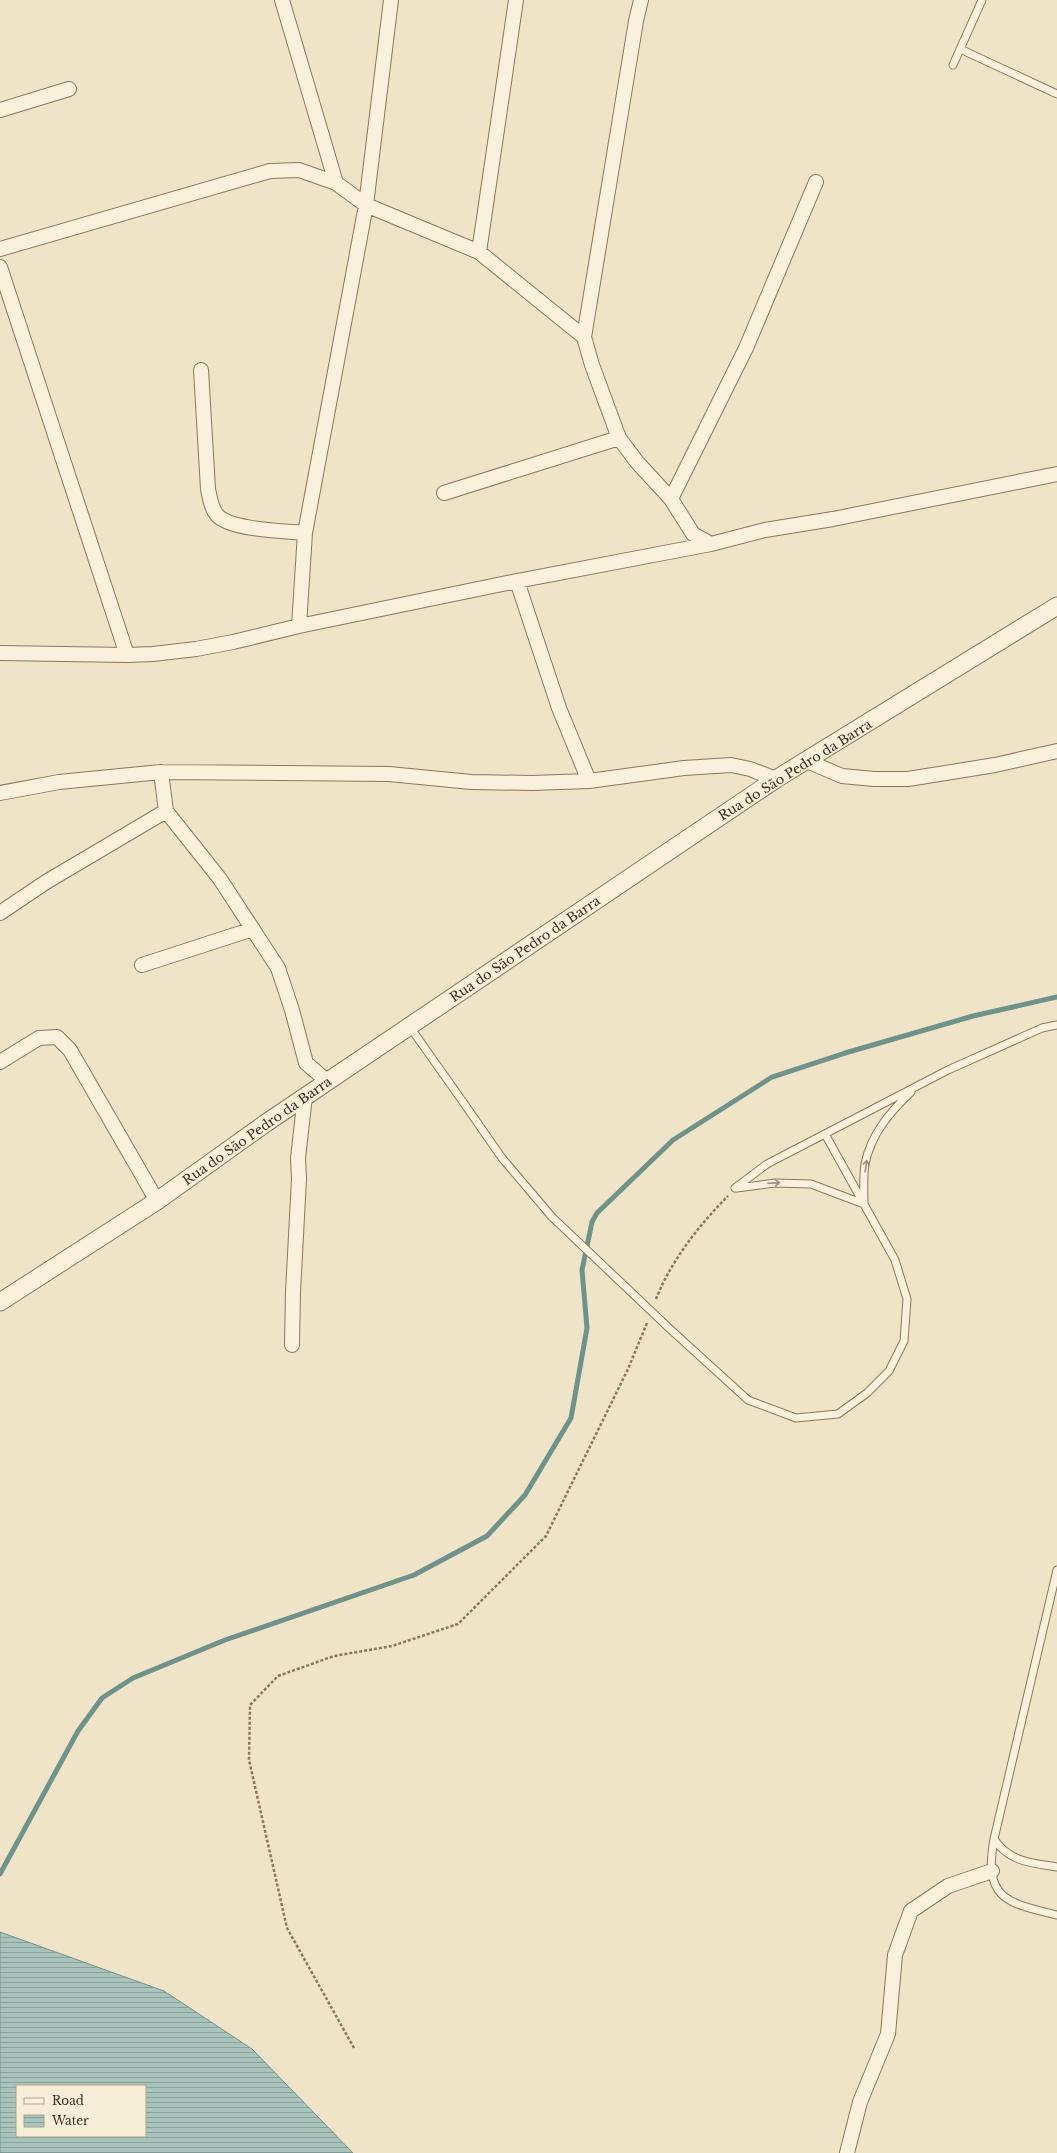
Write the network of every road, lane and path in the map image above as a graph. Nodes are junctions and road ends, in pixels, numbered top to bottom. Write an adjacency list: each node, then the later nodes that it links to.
1 (282, 0): 12 (street)
2 (391, 0): 13 (street)
3 (516, 0): 15 (street)
4 (641, 0): 17 (street)
5 (982, 0): 6 (lane)
6 (960, 49): 7 (lane); 9 (lane)
7 (953, 65)
8 (69, 89): 10 (street)
9 (1057, 94)
10 (0, 110)
11 (816, 182): 22 (street)
12 (336, 183): 13 (street); 14 (street)
13 (366, 205): 15 (street); 23 (street)
14 (0, 249)
15 (479, 252): 17 (street)
16 (0, 267): 29 (street)
17 (584, 337): 19 (street)
18 (201, 370): 23 (street)
19 (619, 438): 21 (street); 22 (street)
20 (1057, 474): 24 (street)
21 (444, 493)
22 (671, 499): 24 (street)
23 (305, 533): 27 (street)
24 (712, 544): 25 (street)
25 (517, 581): 27 (street); 34 (street)
26 (1057, 606): 31 (street, Rua do São Pedro da Barra)
27 (299, 626): 29 (street)
28 (0, 652): 29 (street)
29 (127, 655)
30 (1057, 751): 31 (street)
31 (807, 761): 33 (street, Rua do São Pedro da Barra)
32 (161, 772): 34 (street); 35 (street); 36 (street)
33 (776, 779): 34 (street); 41 (street, Rua do São Pedro da Barra)
34 (589, 780)
35 (0, 793)
36 (166, 811): 37 (street); 38 (street)
37 (0, 913)
38 (253, 929): 39 (street); 43 (street)
39 (142, 965)
40 (1057, 1025): 44 (lane)
41 (410, 1026): 43 (street, Rua do São Pedro da Barra); 49 (lane, bridge)
42 (0, 1062): 48 (street)
43 (328, 1082): 45 (street, Rua do São Pedro da Barra)
44 (917, 1086): 46 (lane); 49 (lane, one-way to 44)
45 (305, 1096): 48 (street, Rua do São Pedro da Barra); 53 (street)
46 (825, 1134): 47 (lane); 49 (lane)
47 (735, 1188): 49 (lane, one-way to 49); 51 (path)
48 (157, 1201): 50 (street, Rua do São Pedro da Barra)
49 (864, 1204)
50 (0, 1302)
51 (653, 1306)
52 (648, 1320): 59 (path)
53 (292, 1345)
54 (1057, 1570): 55 (lane)
55 (994, 1839): 56 (lane); 57 (lane)
56 (1057, 1867)
57 (992, 1871): 58 (lane); 60 (street)
58 (1057, 1915)
59 (354, 2048)
60 (848, 2153)

